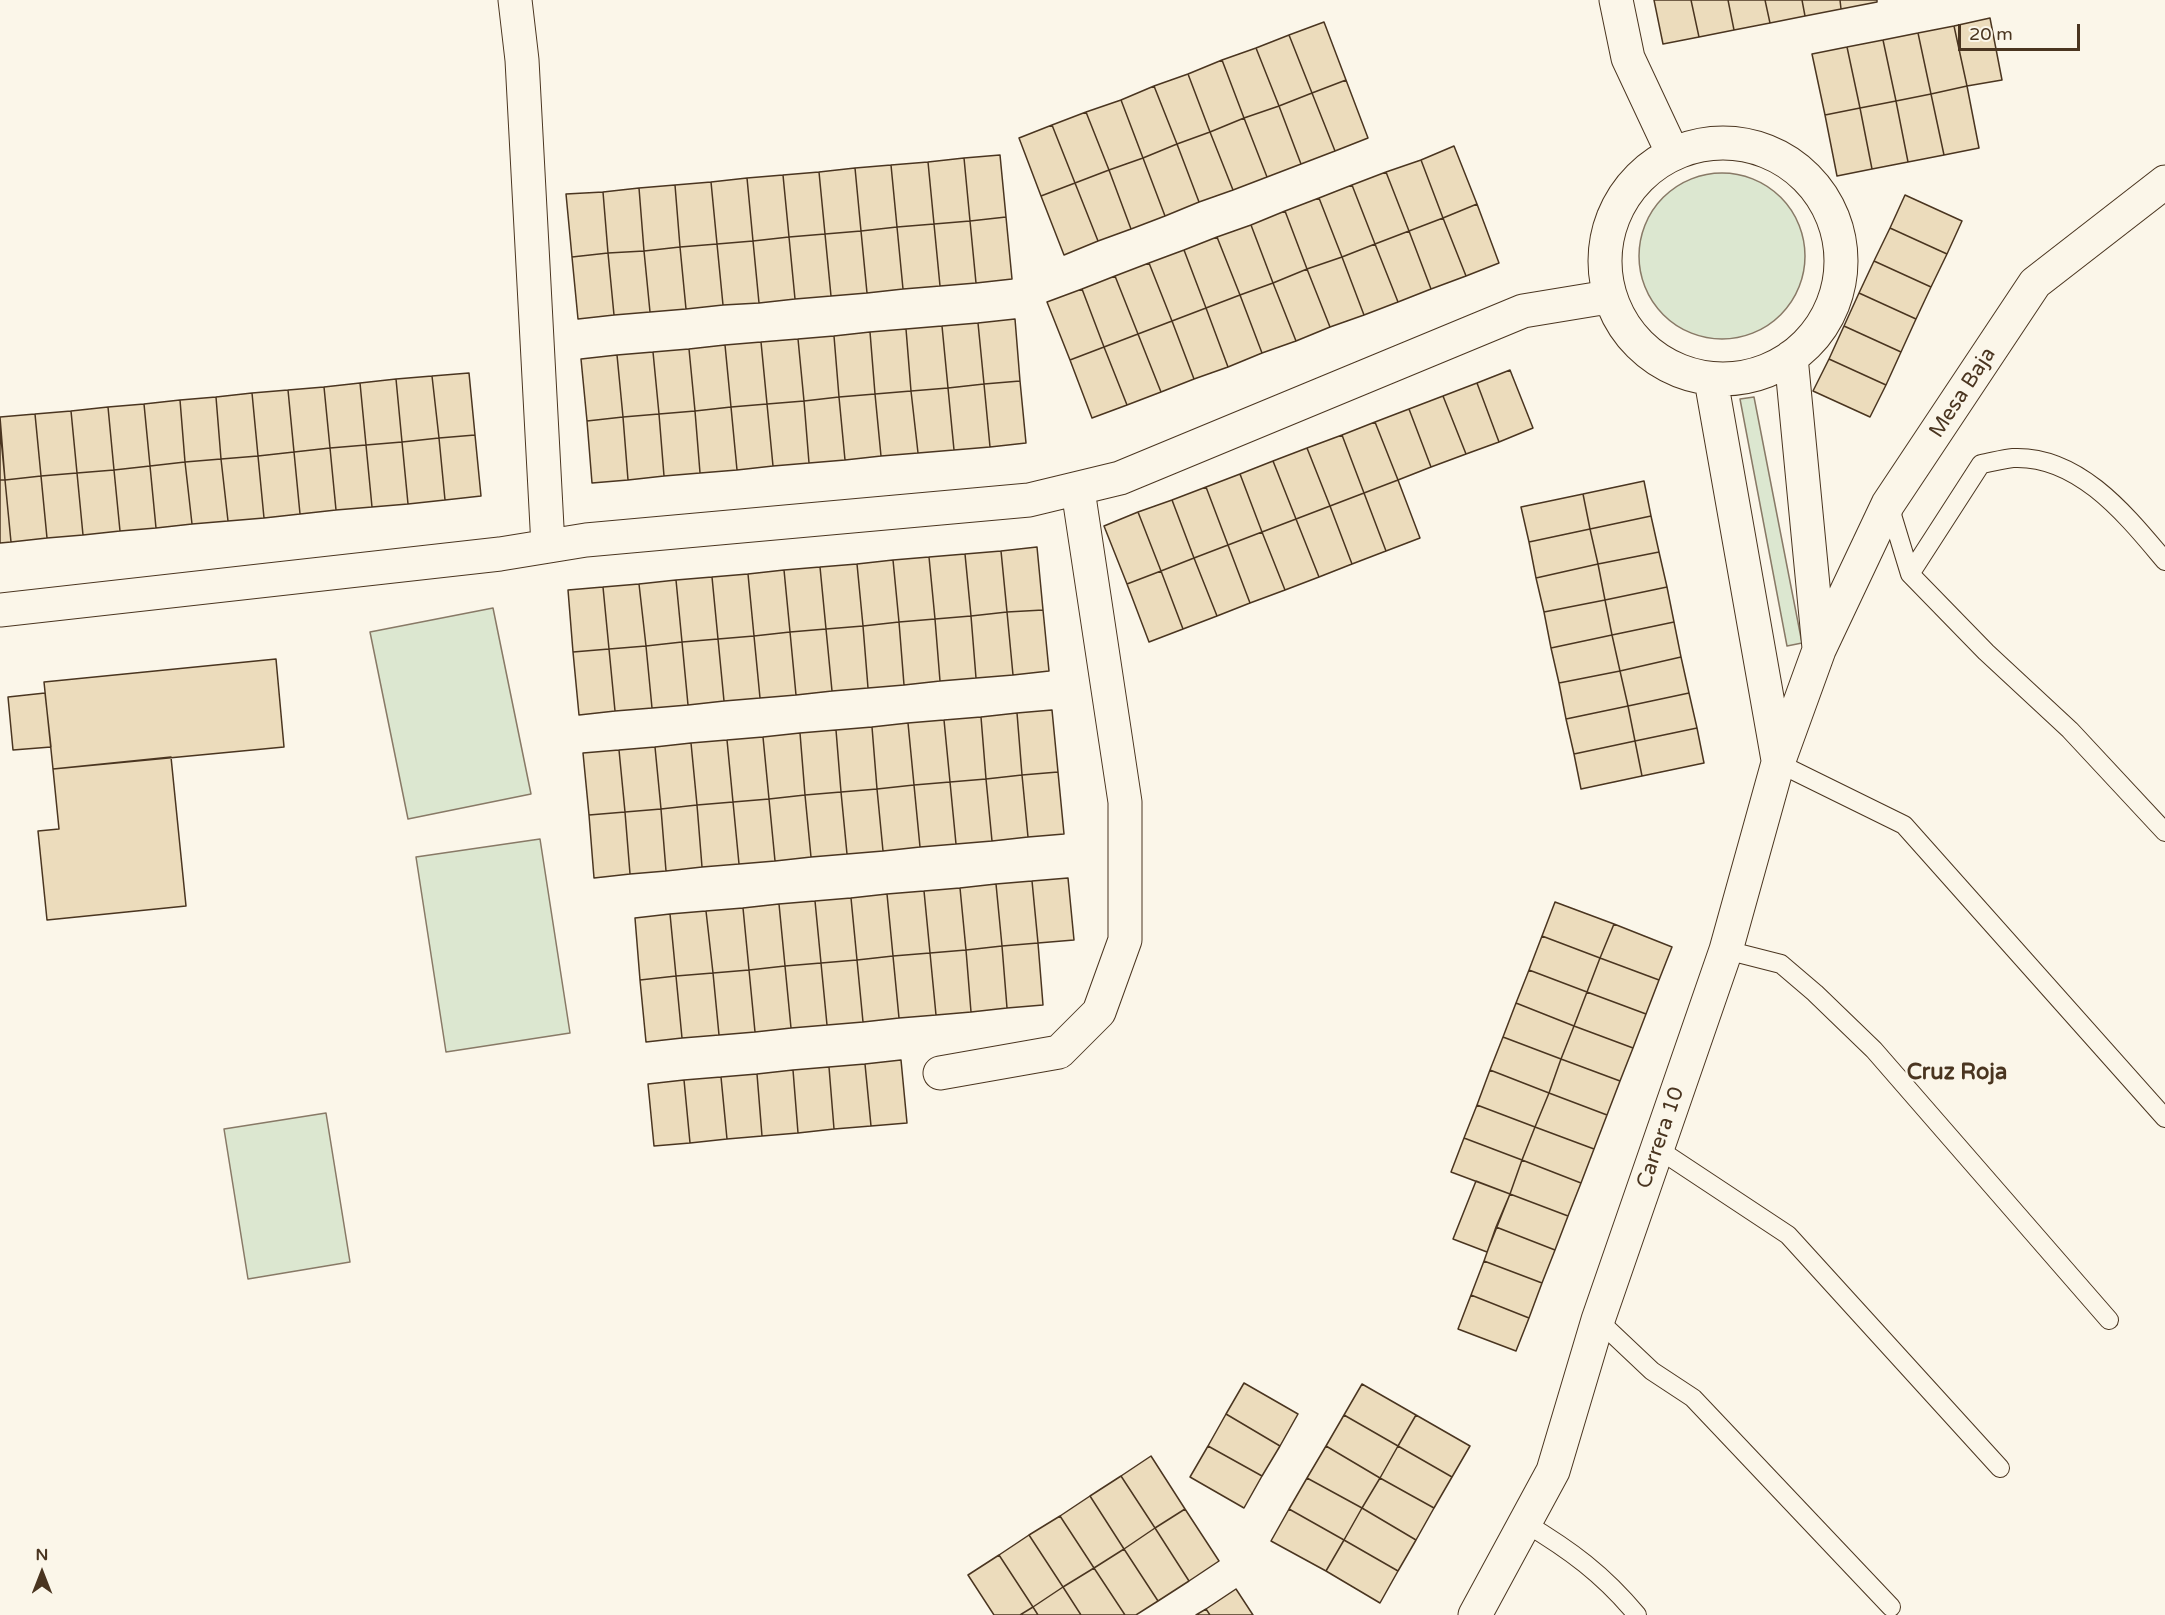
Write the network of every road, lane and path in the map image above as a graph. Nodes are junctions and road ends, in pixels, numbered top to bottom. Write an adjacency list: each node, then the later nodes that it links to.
1 (515, 0): 10 (street)
2 (1616, 0): 3 (street)
3 (1673, 154): 5 (street); 6 (street)
4 (2165, 182): 9 (street, Mesa Baja)
5 (1608, 297): 7 (street); 8 (street)
6 (1791, 357): 7 (street); 14 (street)
7 (1712, 380): 15 (street)
8 (1078, 490): 10 (street); 18 (street)
9 (1888, 504): 12 (lane); 14 (street, Mesa Baja)
10 (548, 546): 13 (street)
11 (2165, 561): 12 (lane)
12 (1910, 574): 16 (lane)
13 (0, 610)
14 (1819, 650): 15 (street, Carrera 10)
15 (1778, 763): 17 (street, Carrera 10); 19 (lane)
16 (2165, 832)
17 (1726, 950): 20 (street, Carrera 10); 22 (lane)
18 (940, 1073)
19 (2165, 1118)
20 (1658, 1149): 21 (street, Carrera 10); 23 (lane)
21 (1598, 1320): 24 (street, Carrera 10); 25 (lane)
22 (2109, 1320)
23 (2000, 1468)
24 (1525, 1523): 26 (street, Carrera 10); 27 (lane)
25 (1891, 1607)
26 (1475, 1615)
27 (1637, 1615)

